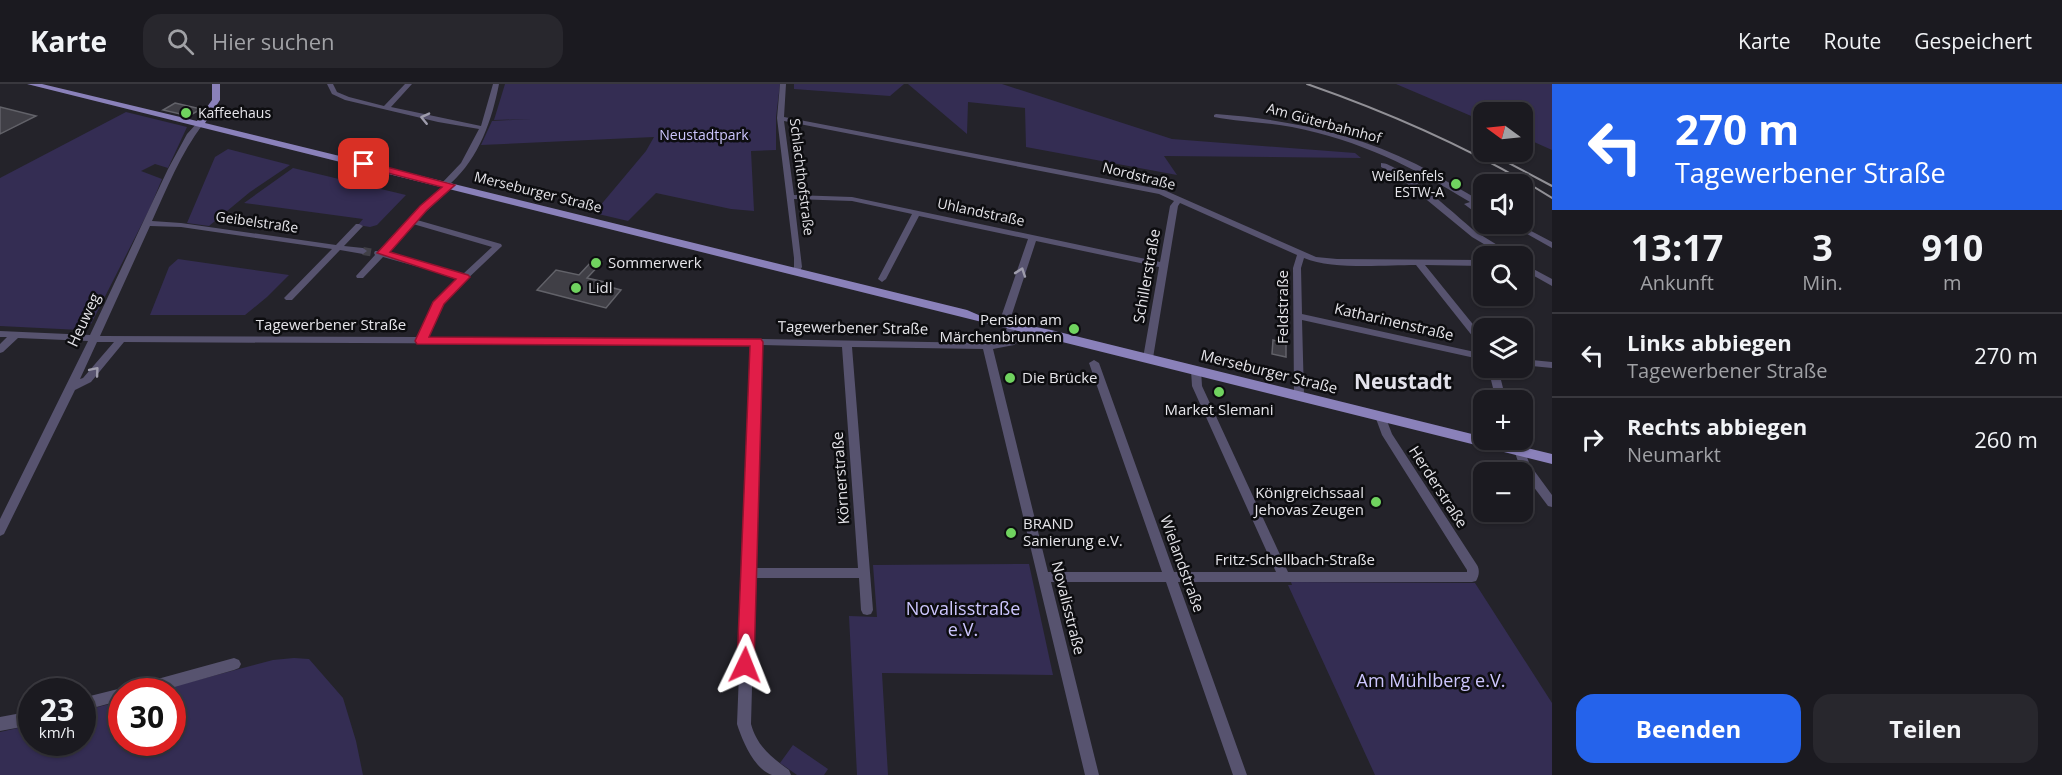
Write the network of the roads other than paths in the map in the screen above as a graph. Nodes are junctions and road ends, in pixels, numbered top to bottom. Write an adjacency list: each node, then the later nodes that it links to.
1 (31, 84): 10 (main road, Merseburger Straße)
2 (216, 84): 10 (main road)
3 (330, 84): 7 (street)
4 (409, 84): 7 (street)
5 (496, 84): 11 (street)
6 (783, 84): 9 (street, Schlachthofstraße)
7 (386, 108): 11 (street, one-way to 7)
8 (1216, 116): 12 (street, Am Güterbahnhof)
9 (780, 118): 15 (street, Schlachthofstraße); 16 (street, Nordstraße)
10 (199, 124): 14 (main road, Merseburger Straße); 21 (street, Heuweg)
11 (483, 128): 14 (street)
12 (1403, 161): 17 (street, Am Güterbahnhof); 18 (street)
13 (1384, 165): 24 (street)
14 (447, 185): 20 (street); 35 (main road, Merseburger Straße)
15 (791, 197): 19 (street, Uhlandstraße); 35 (street, Schlachthofstraße)
16 (1179, 200): 31 (street, Nordstraße); 34 (street, Schillerstraße)
17 (1473, 201)
18 (1473, 208)
19 (917, 212): 25 (street, Uhlandstraße); 39 (street)
20 (411, 221): 30 (street); 38 (street)
21 (146, 223): 28 (street, Geibelstraße); 48 (street, Heuweg)
22 (359, 226): 28 (street)
23 (1532, 234): 26 (street)
24 (1475, 235): 27 (street)
25 (1033, 237): 34 (street, Uhlandstraße); 43 (street, one-way to 25)
26 (1552, 245)
27 (1493, 246)
28 (338, 247): 29 (street, Geibelstraße); 41 (street)
29 (363, 251)
30 (378, 253): 37 (street); 38 (street)
31 (1301, 255): 32 (street, Nordstraße); 42 (street, Feldstraße)
32 (1419, 263): 33 (street, Nordstraße); 45 (street)
33 (1473, 263)
34 (1163, 265): 55 (street, Schillerstraße)
35 (795, 272): 43 (main road, Merseburger Straße)
36 (1533, 272): 40 (street)
37 (360, 276)
38 (464, 277): 50 (street)
39 (882, 279)
40 (1552, 283)
41 (289, 298)
42 (1298, 316): 56 (street, Katharinenstraße); 62 (street, Feldstraße)
43 (1009, 322): 44 (main road, Merseburger Straße); 53 (street)
44 (1029, 329): 53 (street, Tagewerbener Straße); 55 (main road, Merseburger Straße)
45 (1473, 331)
46 (0, 334): 47 (street, Tagewerbener Straße)
47 (15, 335): 48 (street, Tagewerbener Straße); 54 (street)
48 (92, 339): 49 (street, Tagewerbener Straße); 61 (street, Heuweg)
49 (122, 339): 50 (street, Tagewerbener Straße); 61 (street, one-way to 49)
50 (421, 341): 51 (street, Tagewerbener Straße)
51 (757, 342): 52 (street, Tagewerbener Straße); 70 (street)
52 (847, 344): 53 (street, Tagewerbener Straße); 71 (street, Körnerstraße)
53 (987, 345): 75 (street, Novalisstraße)
54 (0, 350)
55 (1149, 354): 60 (main road, Merseburger Straße)
56 (1473, 355)
57 (1094, 363): 73 (street, Wielandstraße)
58 (1533, 363): 59 (street)
59 (1552, 365)
60 (1196, 370): 62 (main road, Merseburger Straße); 74 (street)
61 (71, 388): 69 (street, Heuweg)
62 (1299, 396): 63 (main road, Merseburger Straße)
63 (1380, 416): 64 (main road, Merseburger Straße); 72 (street, Herderstraße)
64 (1473, 437)
65 (1515, 450): 68 (street)
66 (1525, 450): 67 (main road, Merseburger Straße)
67 (1552, 459)
68 (1552, 503)
69 (0, 531)
70 (748, 573): 71 (street); 81 (street)
71 (864, 573): 76 (street, Körnerstraße)
72 (1474, 574): 74 (street, Fritz-Schellbach-Straße)
73 (1168, 576): 74 (street, Fritz-Schellbach-Straße); 75 (street, Fritz-Schellbach-Straße); 83 (street, Wielandstraße)
74 (1284, 576)
75 (1043, 577): 82 (street, Novalisstraße)
76 (867, 610)
77 (234, 664): 78 (street)
78 (183, 678)
79 (18, 721): 80 (street)
80 (0, 724)
81 (784, 775)
82 (1092, 775)
83 (1240, 775)

